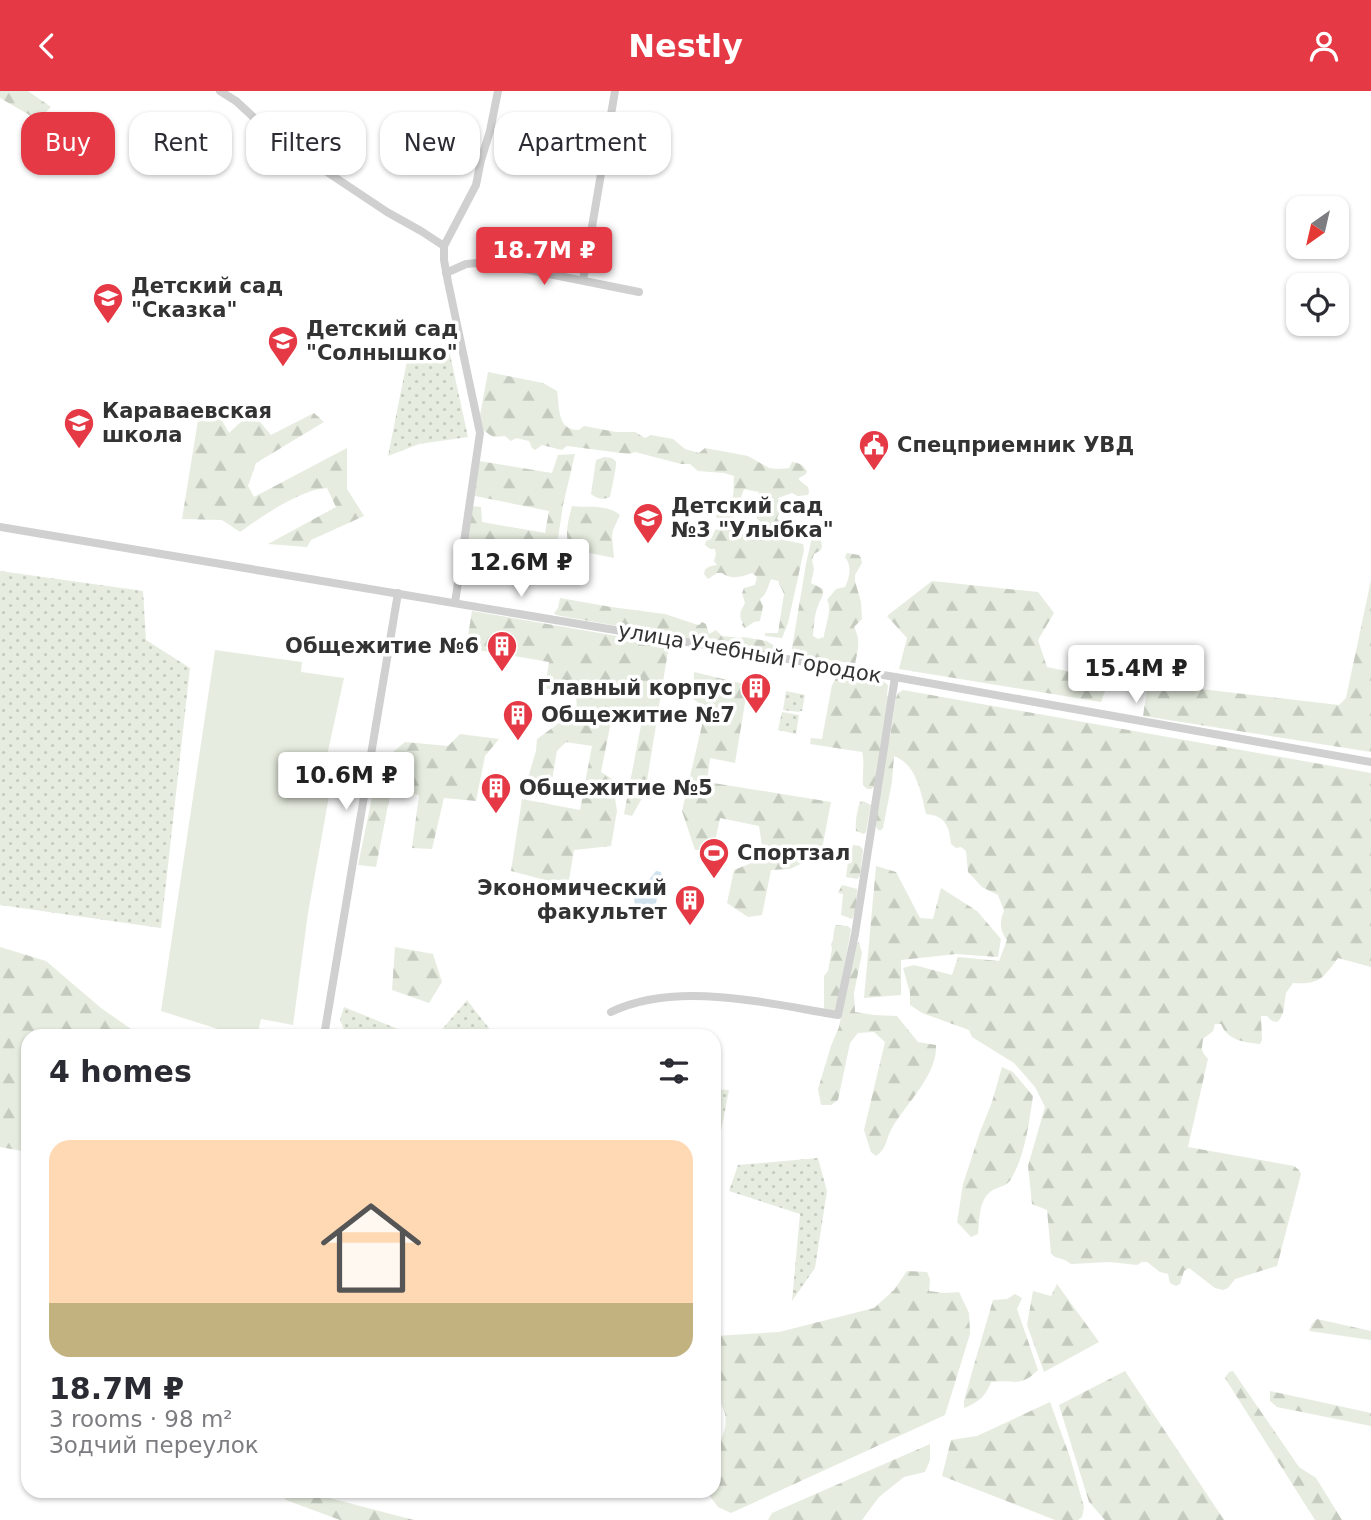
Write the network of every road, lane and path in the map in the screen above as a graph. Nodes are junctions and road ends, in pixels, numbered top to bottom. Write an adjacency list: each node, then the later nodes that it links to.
1 (220, 91): 4 (street)
2 (498, 91): 4 (street)
3 (615, 91): 6 (street)
4 (444, 246): 5 (street)
5 (446, 273): 6 (street); 10 (street)
6 (583, 280): 7 (street)
7 (639, 292)
8 (0, 527): 9 (street, улица Учебный Городок)
9 (398, 593): 10 (street, улица Учебный Городок); 14 (street)
10 (455, 603): 11 (street, улица Учебный Городок)
11 (895, 677): 12 (street, улица Учебный Городок); 13 (street)
12 (1371, 762)
13 (611, 1012)
14 (325, 1029)

